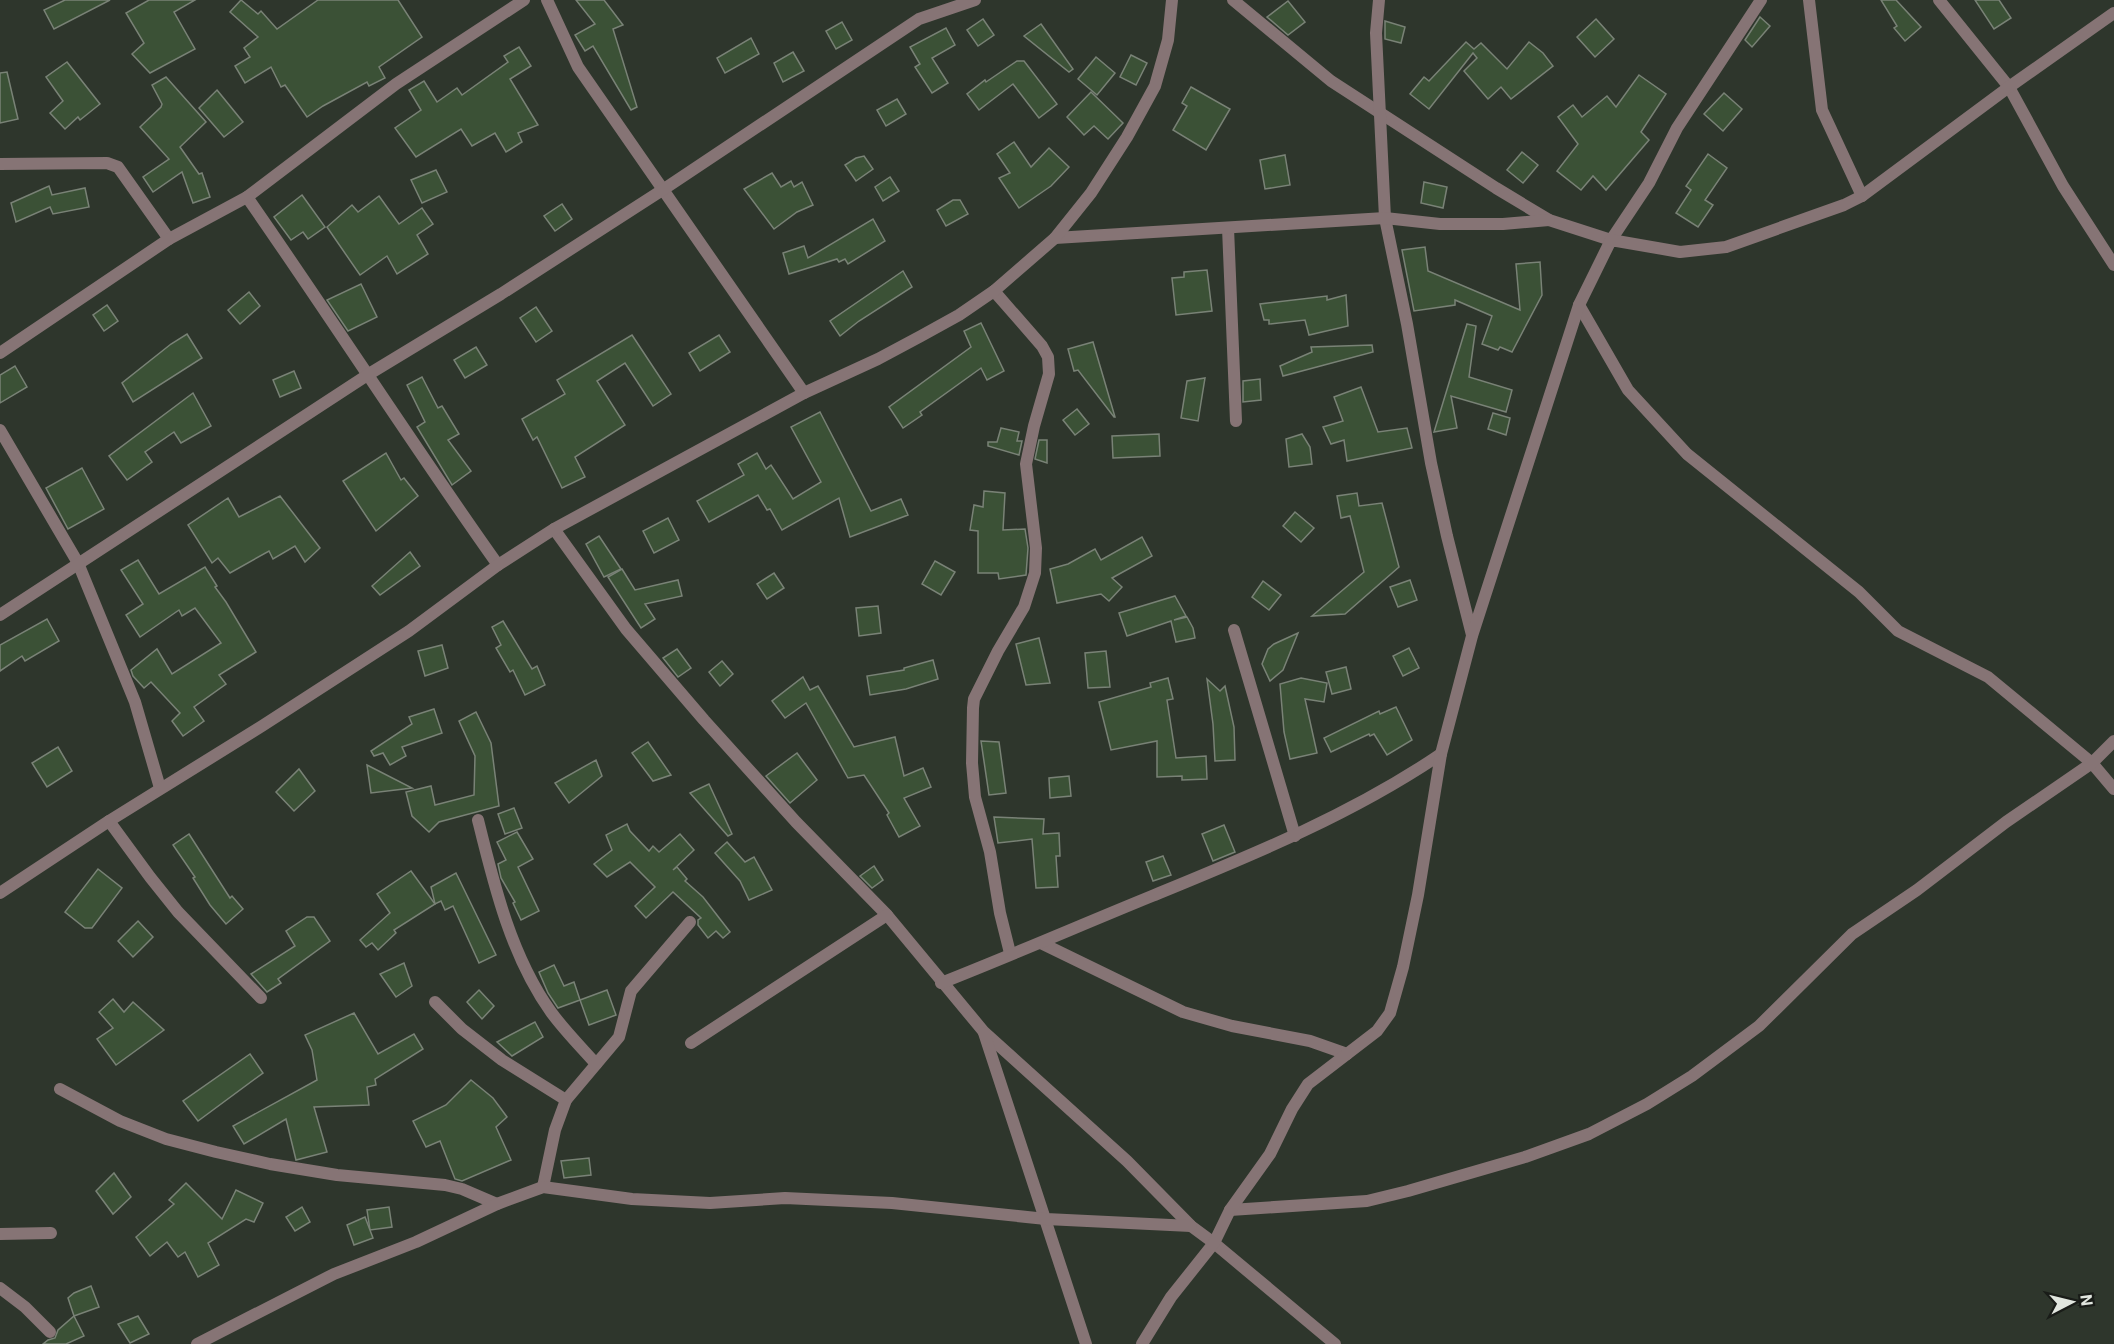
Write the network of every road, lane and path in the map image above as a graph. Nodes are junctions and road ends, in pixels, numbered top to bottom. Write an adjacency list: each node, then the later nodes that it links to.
1 (524, 0): 16 (street)
2 (547, 0): 14 (street)
3 (975, 0): 14 (street)
4 (1172, 0): 20 (street)
5 (1233, 0): 12 (street)
6 (1379, 0): 12 (street)
7 (1761, 0): 22 (street)
8 (1809, 0): 15 (street)
9 (1939, 0): 11 (street)
10 (2114, 13): 11 (street)
11 (2009, 87): 15 (street); 23 (street)
12 (1379, 113): 17 (street); 18 (street)
13 (0, 164): 21 (street)
14 (664, 189): 27 (street); 28 (street)
15 (1862, 196): 22 (street)
16 (246, 197): 21 (street); 27 (street)
17 (1385, 218): 18 (street); 19 (street); 36 (street)
18 (1549, 220): 22 (street)
19 (1228, 228): 20 (street); 29 (street)
20 (1055, 238): 24 (street)
21 (169, 239): 26 (street)
22 (1611, 240): 25 (street)
23 (2114, 265)
24 (994, 291): 28 (street); 49 (street)
25 (1579, 305): 36 (street); 39 (street)
26 (0, 353)
27 (369, 374): 32 (street); 33 (street)
28 (804, 393): 31 (street)
29 (1236, 421)
30 (0, 430): 32 (street)
31 (554, 529): 33 (street); 46 (street)
32 (78, 563): 34 (street); 40 (street)
33 (498, 565): 40 (street)
34 (0, 615)
35 (1234, 630): 44 (street)
36 (1472, 636): 38 (street)
37 (2114, 741): 39 (street)
38 (1441, 754): 44 (street); 55 (street)
39 (2092, 763): 41 (street); 61 (street)
40 (160, 788): 43 (street)
41 (2114, 789)
42 (478, 820): 56 (street)
43 (109, 821): 45 (street); 51 (street)
44 (1295, 836): 48 (street)
45 (0, 893)
46 (887, 915): 50 (street); 54 (street)
47 (690, 922): 56 (street)
48 (1041, 943): 49 (street); 55 (street)
49 (1010, 954): 50 (street)
50 (941, 982): 53 (street)
51 (261, 998)
52 (435, 1002): 58 (street)
53 (984, 1032): 62 (street); 63 (street)
54 (691, 1043)
55 (1347, 1054): 61 (street)
56 (596, 1064): 58 (street)
57 (60, 1089): 60 (street)
58 (566, 1100): 59 (street)
59 (543, 1187): 60 (street); 62 (street)
60 (497, 1204): 69 (street)
61 (1230, 1210): 66 (street)
62 (1046, 1219): 63 (street); 70 (street)
63 (1191, 1226): 66 (street)
64 (51, 1233): 65 (street)
65 (0, 1234)
66 (1215, 1243): 71 (street); 72 (street)
67 (0, 1288): 68 (street)
68 (50, 1332)
69 (197, 1344)
70 (1086, 1344)
71 (1142, 1344)
72 (1335, 1344)

